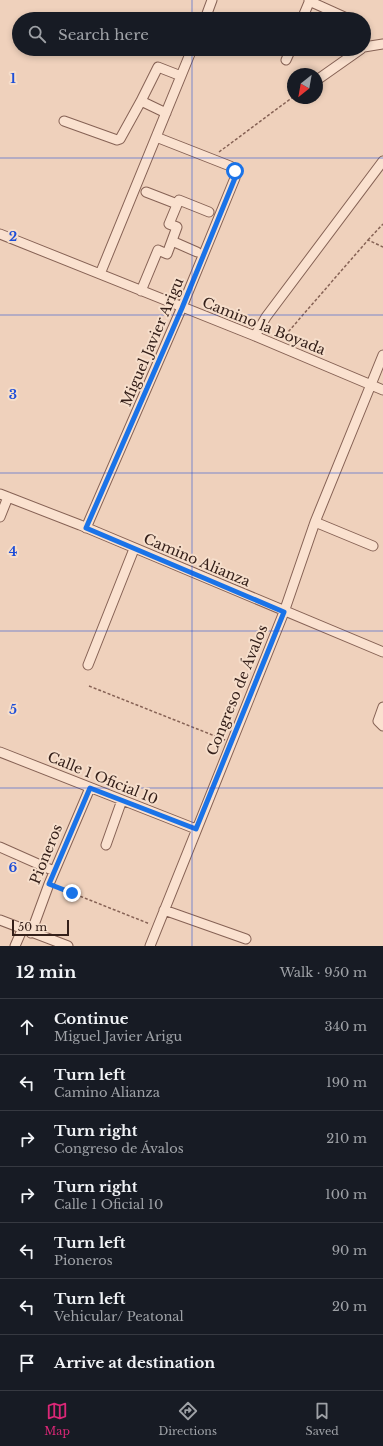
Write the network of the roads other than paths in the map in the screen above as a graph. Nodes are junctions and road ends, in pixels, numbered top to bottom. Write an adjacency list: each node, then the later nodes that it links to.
1 (212, 0): 3 (street)
2 (309, 0): 4 (street); 5 (street)
3 (207, 12)
4 (305, 12)
5 (334, 12)
6 (383, 44): 7 (street)
7 (371, 46)
8 (189, 56): 12 (street)
9 (287, 56): 11 (street)
10 (351, 56): 13 (street)
11 (286, 60)
12 (181, 76): 14 (street); 15 (street)
13 (323, 76)
14 (141, 102): 15 (street); 16 (street)
15 (166, 113): 17 (street)
16 (64, 121)
17 (156, 137): 25 (street); 27 (street, Miguel Javier Arigu)
18 (383, 161): 28 (street)
19 (146, 192): 20 (street)
20 (177, 204): 21 (street); 23 (street)
21 (209, 212)
22 (0, 234): 25 (street, Camino la Boyada)
23 (172, 242): 24 (street); 26 (street)
24 (197, 252)
25 (100, 274): 26 (street, Camino la Boyada)
26 (140, 291): 27 (street, Camino la Boyada)
27 (182, 308): 28 (street, Camino la Boyada); 35 (street, Miguel Javier Arigu)
28 (255, 336): 30 (street, Camino la Boyada)
29 (383, 355): 30 (street, Congreso de Ávalos)
30 (370, 385): 31 (street, Camino la Boyada); 34 (street, Congreso de Ávalos)
31 (383, 390)
32 (4, 496): 33 (street); 35 (street, Camino Alianza)
33 (0, 517)
34 (315, 522): 36 (street); 38 (street, Congreso de Ávalos)
35 (86, 528): 37 (street, Camino Alianza)
36 (373, 546)
37 (134, 549): 38 (street, Camino Alianza); 40 (street)
38 (284, 612): 39 (street, Camino Alianza); 46 (street, Congreso de Ávalos)
39 (383, 652)
40 (88, 665)
41 (383, 707): 42 (street)
42 (383, 726)
43 (1, 754): 44 (street, Calle 1 Oficial 10)
44 (90, 788): 45 (street, Calle 1 Oficial 10); 49 (street, Pioneros)
45 (122, 800): 46 (street, Calle 1 Oficial 10); 47 (street)
46 (196, 829): 50 (street, Congreso de Ávalos)
47 (106, 845)
48 (0, 847): 49 (street)
49 (54, 871): 52 (street, Pioneros)
50 (164, 910): 53 (street); 56 (street, Congreso de Ávalos)
51 (0, 920): 52 (street)
52 (27, 931): 54 (street, Pioneros); 55 (street)
53 (246, 939)
54 (15, 946)
55 (68, 946)
56 (150, 946)

